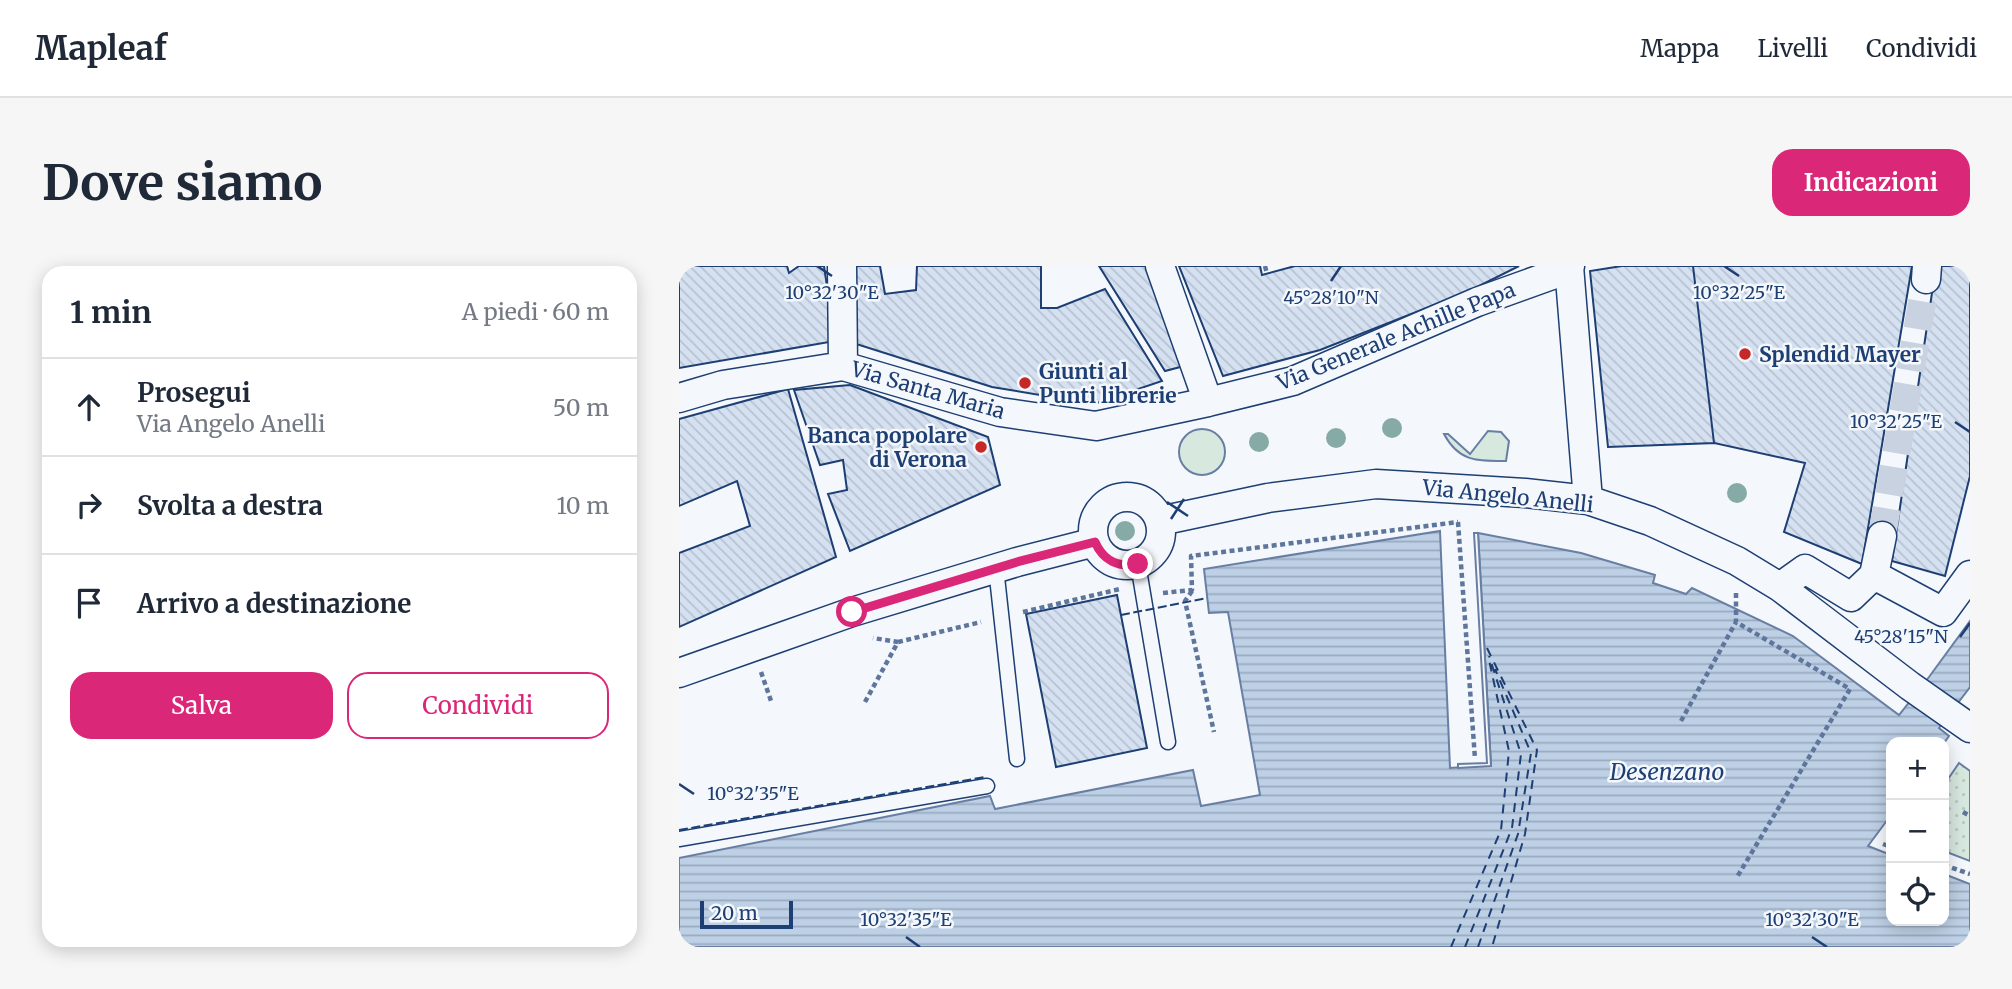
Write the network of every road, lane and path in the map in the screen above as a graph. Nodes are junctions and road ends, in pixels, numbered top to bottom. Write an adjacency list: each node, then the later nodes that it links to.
1 (1160, 266): 8 (street)
2 (1265, 266): 4 (path)
3 (1561, 268): 8 (street, Via Generale Achille Papa); 11 (street)
4 (1267, 274)
5 (842, 279): 6 (street)
6 (843, 366): 7 (street, Via Santa Maria); 9 (street, Via Santa Maria)
7 (679, 398)
8 (1208, 402): 9 (street, Via Generale Achille Papa)
9 (1096, 426)
10 (1459, 490): 11 (street, Via Angelo Anelli); 12 (street, Via Angelo Anelli); 13 (path)
11 (1588, 500): 16 (street, Via Angelo Anelli)
12 (1160, 522): 15 (street); 17 (street)
13 (1458, 522): 22 (path); 35 (path)
14 (1882, 537): 19 (street)
15 (1095, 542): 17 (street); 18 (street)
16 (1737, 561): 21 (street, Via Angelo Anelli); 26 (path)
17 (1138, 564): 23 (lane)
18 (996, 568): 24 (street); 25 (lane)
19 (1874, 575): 20 (street); 21 (street)
20 (1970, 575)
21 (1780, 587): 31 (street, Via Angelo Anelli)
22 (1192, 590): 23 (path); 32 (path)
23 (1143, 594): 25 (path); 33 (lane)
24 (852, 612): 27 (path); 28 (street)
25 (1001, 617): 27 (path); 34 (lane)
26 (1736, 622): 30 (path); 44 (path)
27 (898, 642): 29 (path)
28 (679, 673)
29 (865, 702)
30 (1681, 721)
31 (1967, 726)
32 (1214, 732)
33 (1168, 742)
34 (1017, 759)
35 (1475, 759)
36 (986, 786): 39 (lane)
37 (1963, 812): 38 (path)
38 (1970, 816)
39 (679, 839)
40 (1883, 844): 41 (path)
41 (1886, 845)
42 (1949, 867): 43 (path)
43 (1970, 874)
44 (1737, 877)

